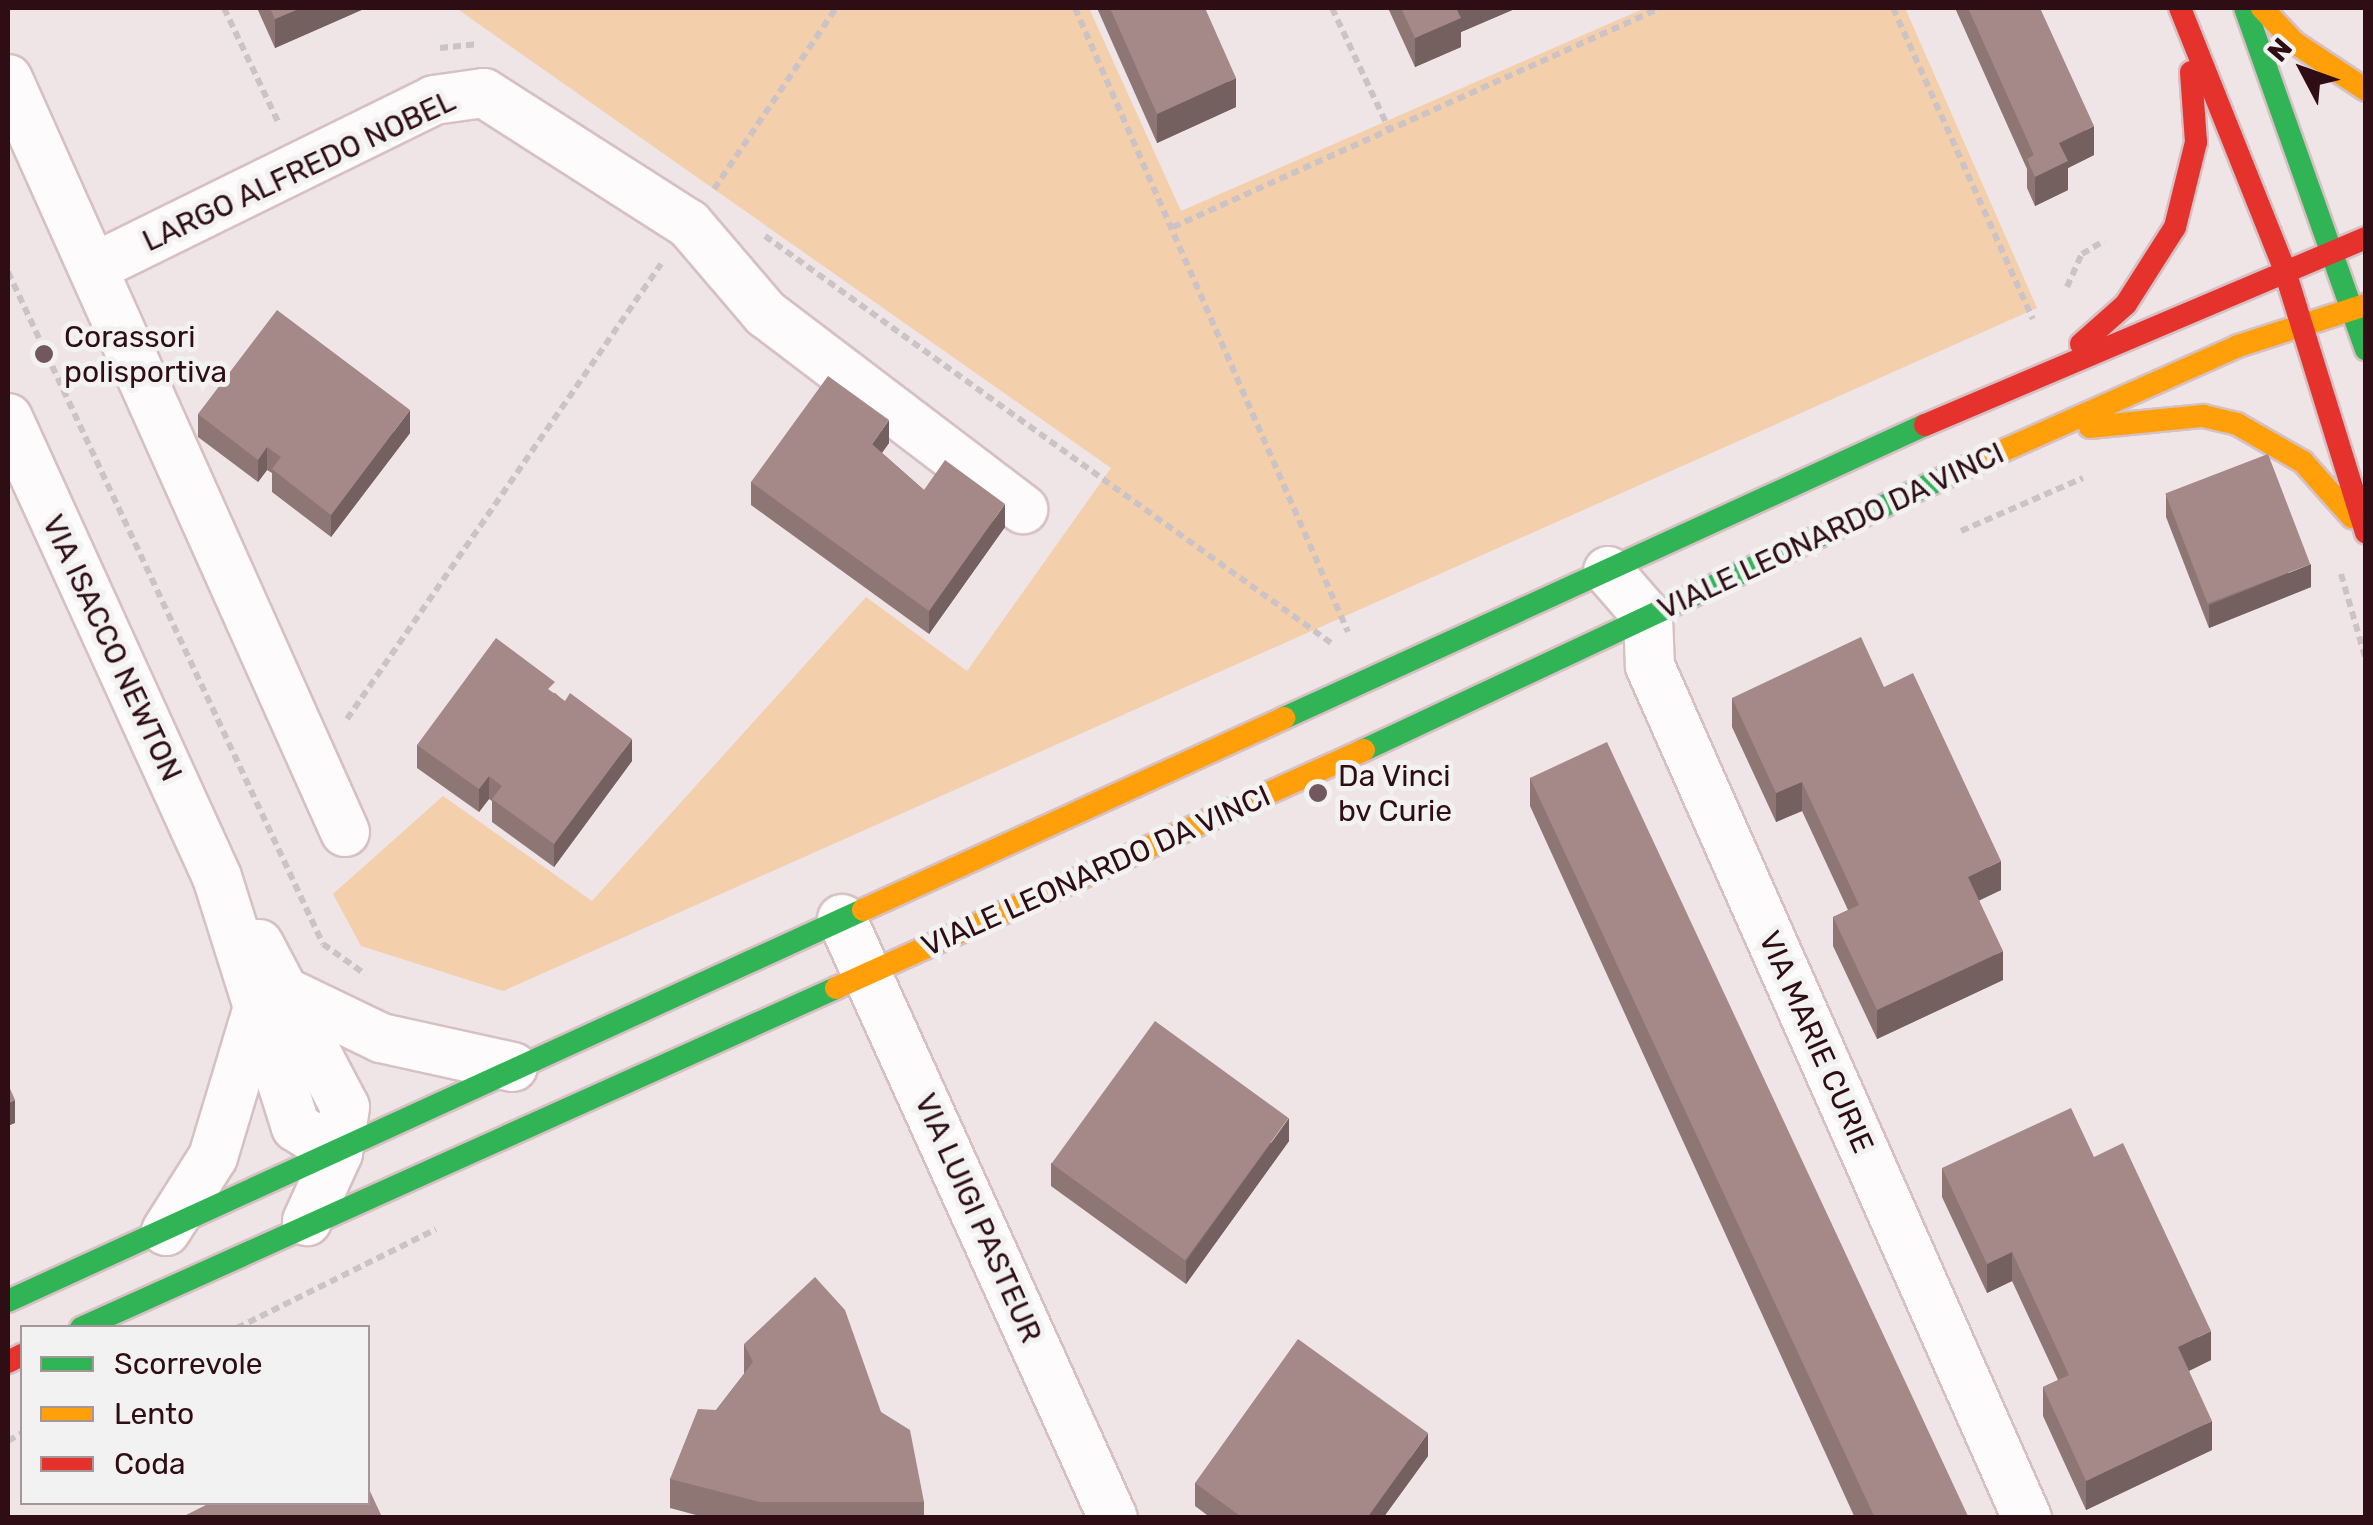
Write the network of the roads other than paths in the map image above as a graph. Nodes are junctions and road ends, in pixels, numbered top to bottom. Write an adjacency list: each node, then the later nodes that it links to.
1 (2245, 8): 7 (street)
2 (2262, 8): 5 (street)
3 (2184, 18): 9 (street); 13 (street)
4 (8, 78): 8 (street)
5 (2366, 90)
6 (2366, 238): 7 (street, VIALE LEONARDO DA VINCI)
7 (2335, 248): 9 (street, VIALE LEONARDO DA VINCI); 10 (street)
8 (92, 268): 16 (street, LARGO ALFREDO NOBEL); 20 (street)
9 (2284, 268): 11 (street); 13 (street, VIALE LEONARDO DA VINCI)
10 (2360, 307): 11 (street, VIALE LEONARDO DA VINCI); 12 (street)
11 (2300, 326): 15 (street, VIALE LEONARDO DA VINCI); 17 (street)
12 (2366, 349)
13 (2060, 363): 18 (street, VIALE LEONARDO DA VINCI)
14 (8, 418): 23 (street, VIA ISACCO NEWTON)
15 (2042, 432): 17 (street); 19 (street, VIALE LEONARDO DA VINCI)
16 (1023, 509)
17 (2365, 532)
18 (1608, 572): 19 (street); 21 (street, VIALE LEONARDO DA VINCI)
19 (1648, 617): 22 (street, VIALE LEONARDO DA VINCI); 31 (street, VIA MARIE CURIE)
20 (345, 832)
21 (842, 919): 22 (street, VIA LUIGI PASTEUR); 24 (street, VIALE LEONARDO DA VINCI)
22 (867, 974): 26 (street, VIALE LEONARDO DA VINCI); 30 (street, VIA LUIGI PASTEUR)
23 (275, 999): 24 (street); 25 (street, VIA ISACCO NEWTON); 27 (street)
24 (513, 1068): 25 (street, VIALE LEONARDO DA VINCI)
25 (338, 1153): 26 (street); 27 (street, VIALE LEONARDO DA VINCI)
26 (308, 1221): 29 (street, VIALE LEONARDO DA VINCI)
27 (166, 1231): 28 (street, VIALE LEONARDO DA VINCI)
28 (8, 1301)
29 (87, 1325)
30 (1113, 1518)
31 (2028, 1518)

